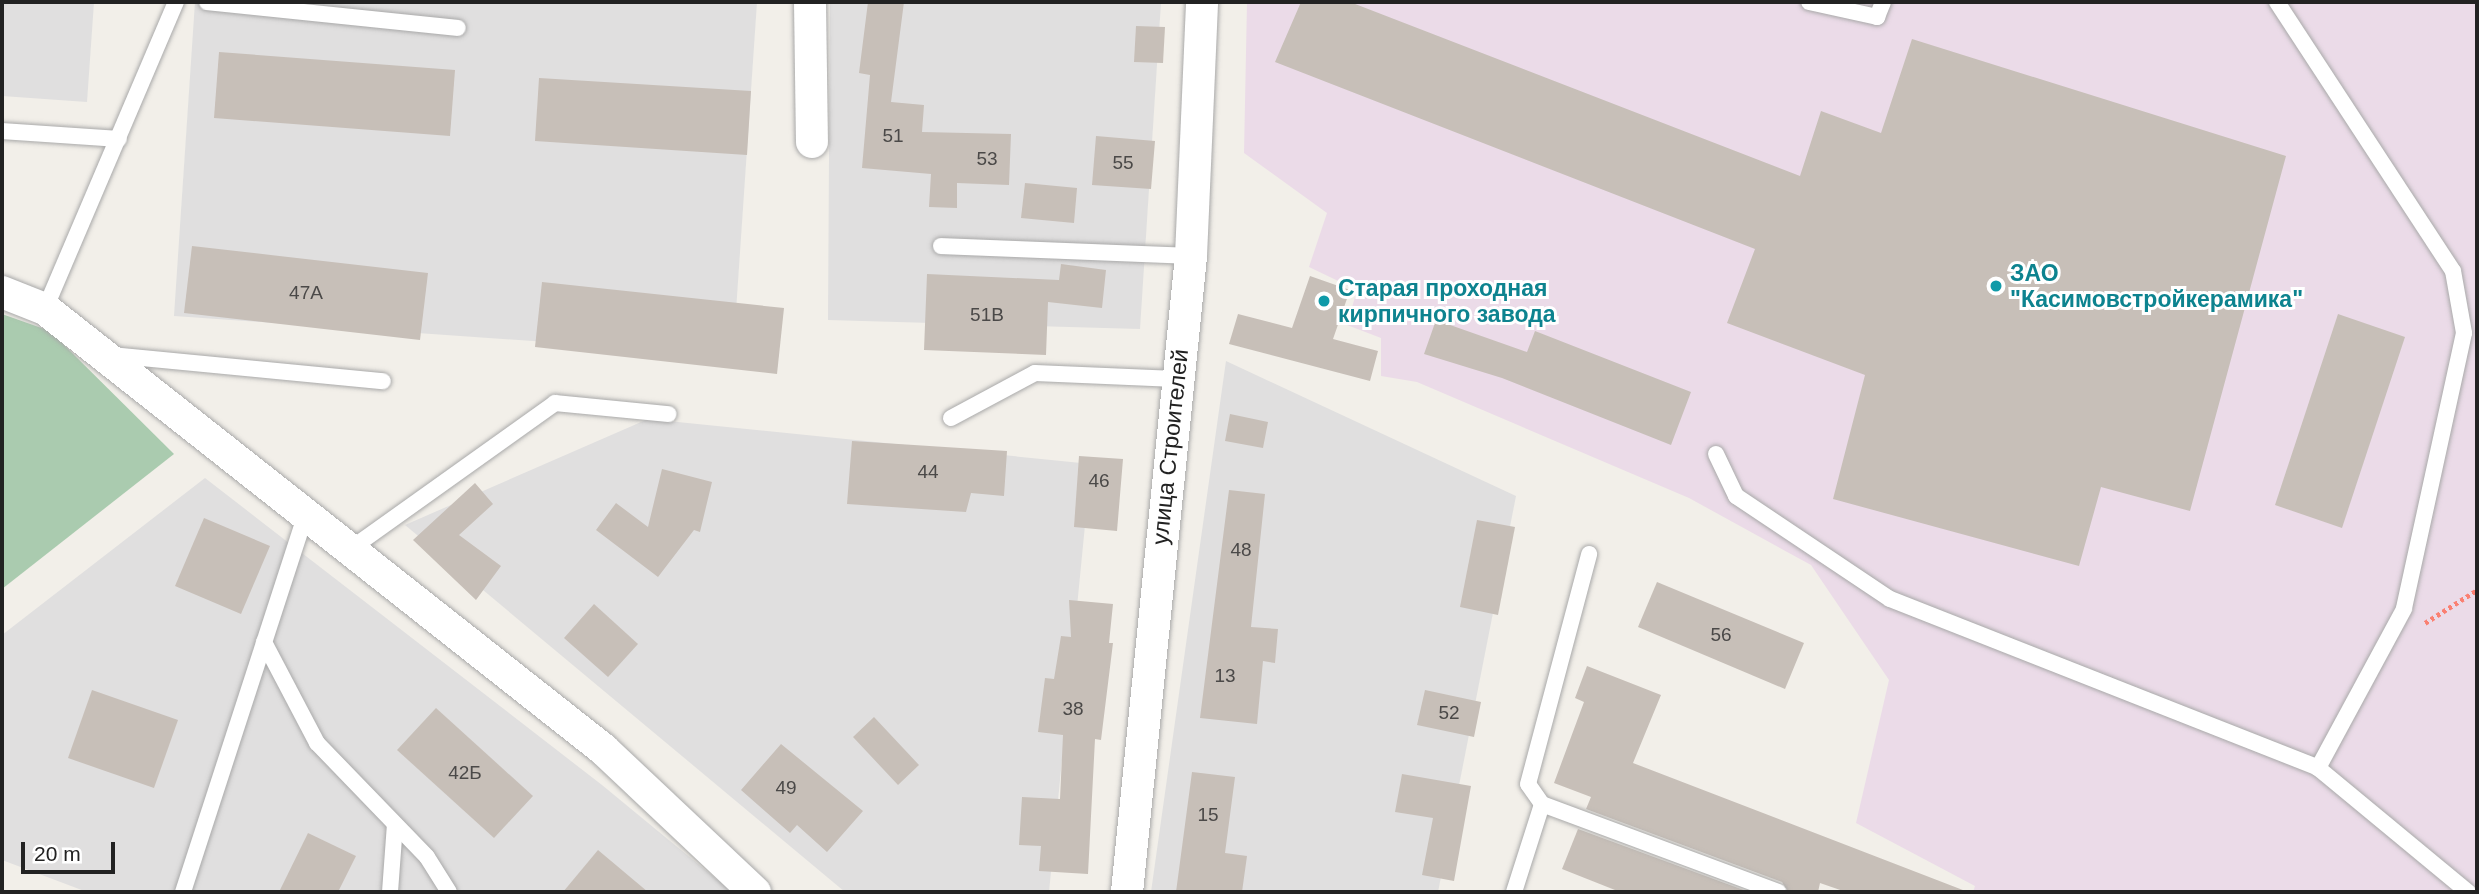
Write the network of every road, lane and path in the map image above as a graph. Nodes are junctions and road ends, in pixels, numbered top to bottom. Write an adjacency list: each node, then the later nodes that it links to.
1 (176, 2): 10 (lane)
2 (207, 2): 8 (lane)
3 (810, 2): 11 (street)
4 (1202, 2): 13 (street, улица Строителей)
5 (1809, 2): 6 (lane)
6 (1883, 2)
7 (2277, 2): 27 (lane)
8 (458, 28)
9 (2, 131): 10 (lane)
10 (119, 139): 15 (lane)
11 (812, 142)
12 (942, 246): 13 (lane)
13 (1191, 256): 17 (street, улица Строителей)
14 (2, 292): 15 (street)
15 (45, 309): 16 (street)
16 (102, 354): 18 (lane); 22 (street)
17 (1175, 379): 20 (lane); 35 (street, улица Строителей)
18 (383, 381)
19 (668, 414): 23 (lane)
20 (951, 418)
21 (1716, 454): 28 (lane)
22 (305, 516): 23 (street); 26 (lane)
23 (349, 550): 34 (street)
24 (1589, 554): 29 (lane)
25 (2477, 590): 27 (path)
26 (264, 642): 30 (lane); 31 (lane)
27 (2382, 649): 28 (lane)
28 (2318, 768): 38 (lane)
29 (1542, 804): 36 (lane); 37 (lane)
30 (395, 824): 32 (lane); 33 (lane)
31 (183, 892)
32 (390, 892)
33 (449, 892)
34 (755, 892)
35 (1127, 892)
36 (1514, 892)
37 (1778, 892)
38 (2468, 892)

